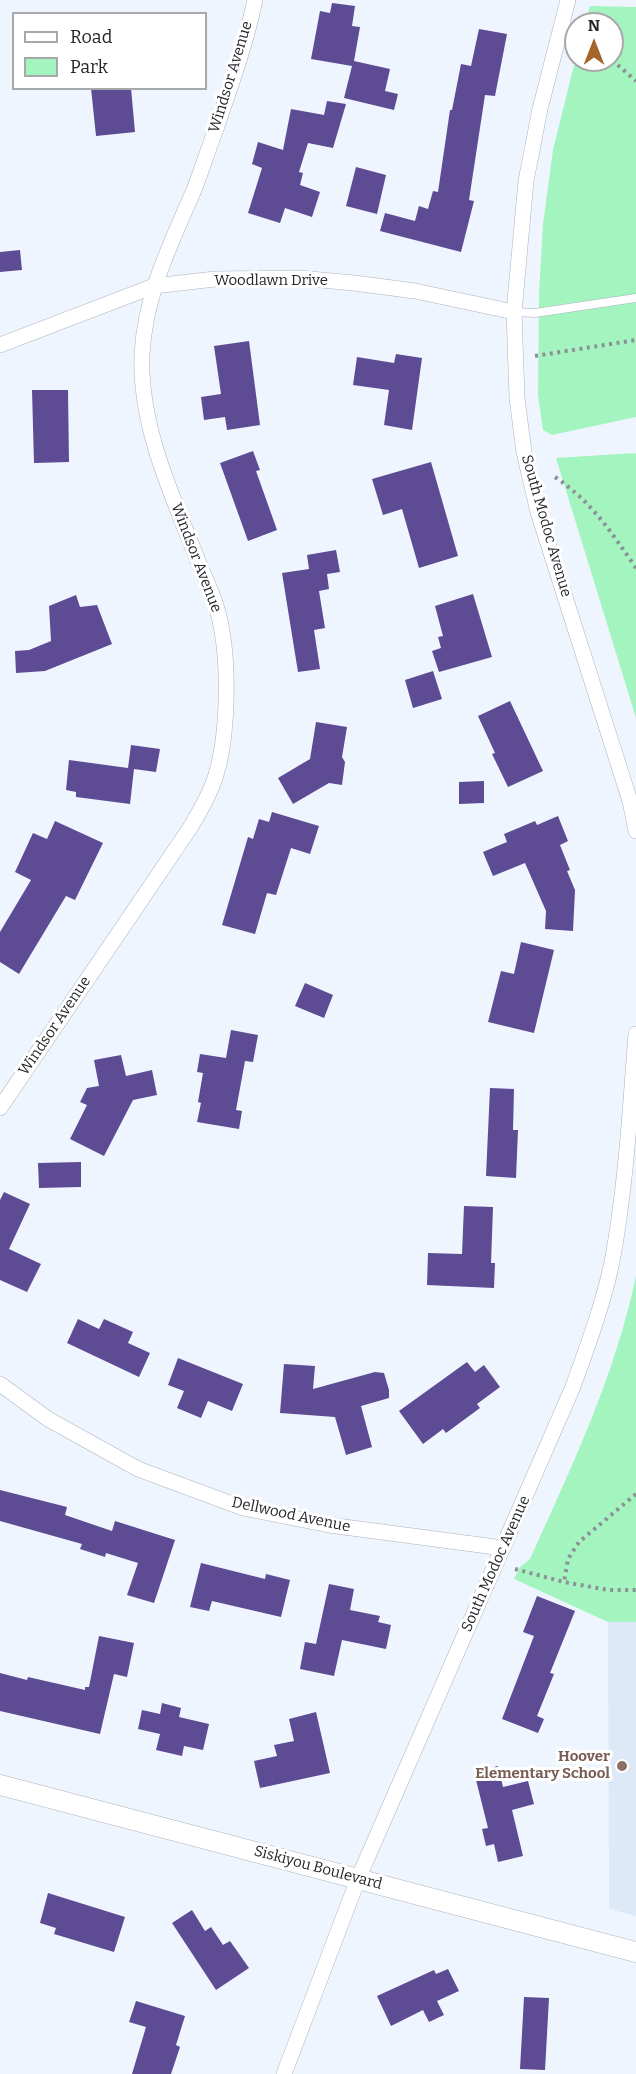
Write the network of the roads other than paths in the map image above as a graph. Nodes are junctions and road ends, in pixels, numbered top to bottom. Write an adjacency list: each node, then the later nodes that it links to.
1 (255, 0): 3 (street, Windsor Avenue)
2 (568, 0): 5 (street, South Modoc Avenue)
3 (154, 286): 5 (street, Woodlawn Drive); 6 (street, Woodlawn Drive); 9 (street, Windsor Avenue)
4 (636, 297): 5 (lane)
5 (514, 312): 7 (street, South Modoc Avenue)
6 (0, 345)
7 (636, 831)
8 (636, 1034): 11 (street, South Modoc Avenue)
9 (0, 1108)
10 (0, 1384): 11 (street, Dellwood Avenue)
11 (503, 1548): 13 (street, South Modoc Avenue)
12 (0, 1785): 13 (street, Siskiyou Boulevard)
13 (358, 1879): 14 (street, Siskiyou Boulevard); 15 (street, South Modoc Avenue)
14 (636, 1952)
15 (284, 2074)

